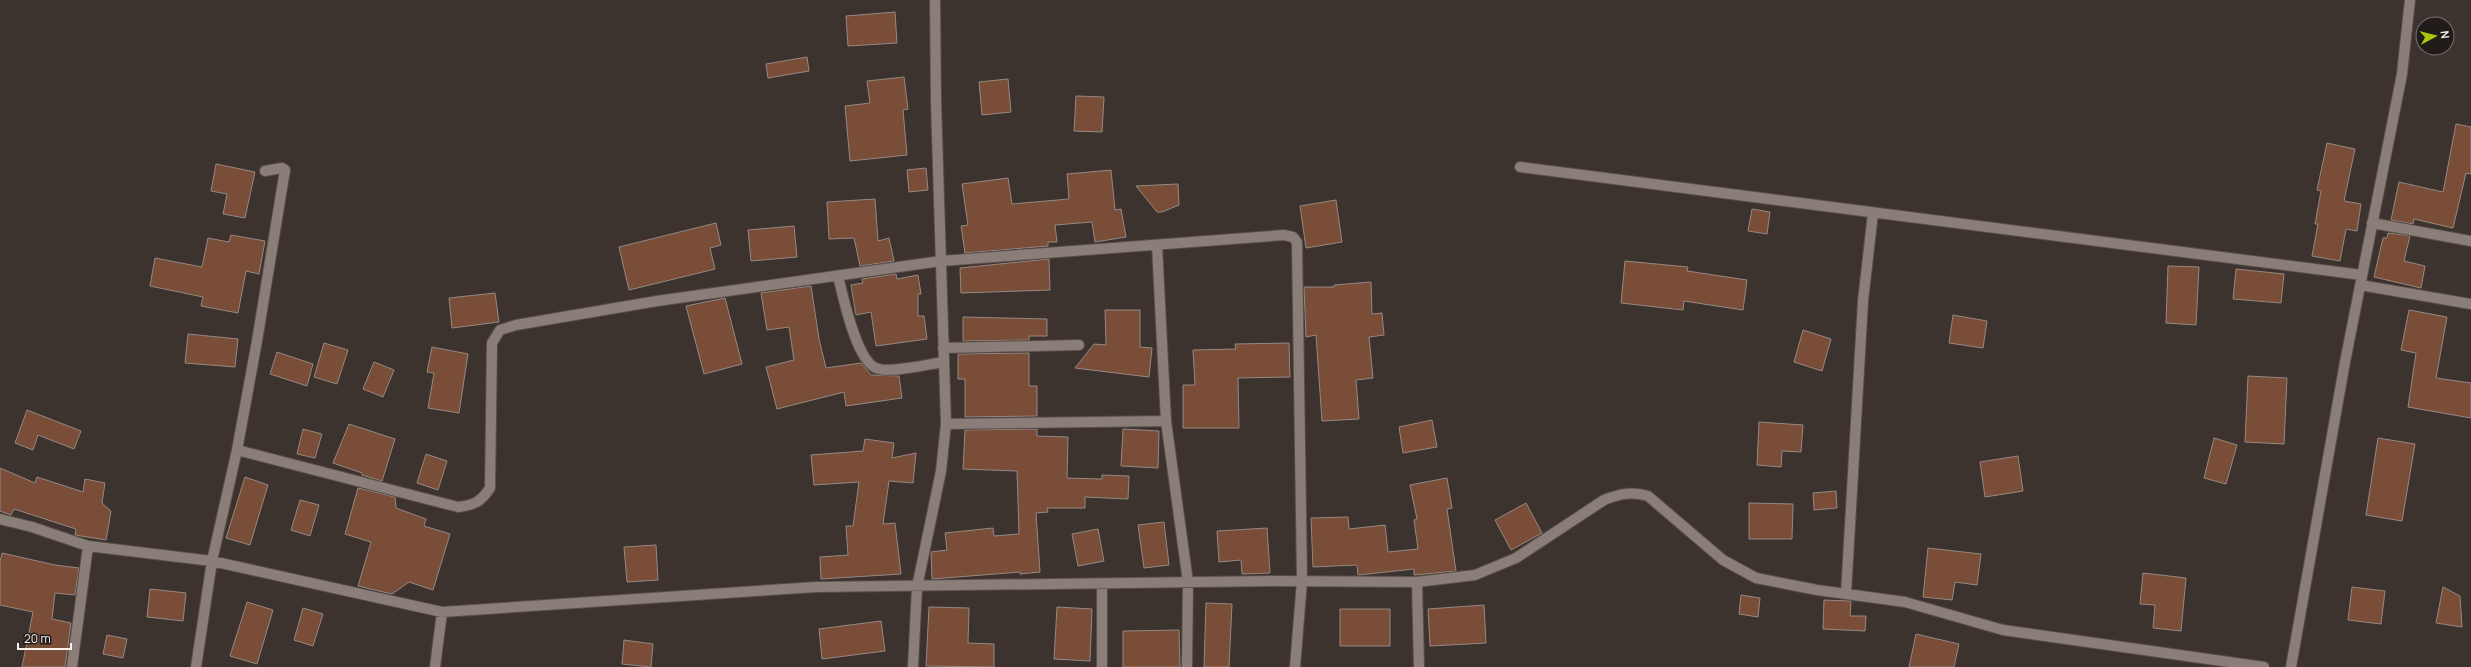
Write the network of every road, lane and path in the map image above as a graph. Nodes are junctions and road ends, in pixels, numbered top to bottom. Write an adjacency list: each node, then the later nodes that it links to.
1 (935, 0): 9 (street)
2 (2410, 0): 6 (street)
3 (1520, 167): 5 (street)
4 (265, 171): 18 (street)
5 (1873, 213): 11 (street); 27 (street)
6 (2372, 223): 7 (street); 11 (street)
7 (2471, 241)
8 (1157, 245): 9 (street); 16 (street); 22 (street)
9 (941, 261): 10 (street); 14 (street)
10 (838, 276): 15 (street); 18 (street)
11 (2361, 280): 12 (street); 38 (street)
12 (2471, 304)
13 (1079, 345): 14 (street)
14 (943, 348): 15 (street)
15 (944, 362): 17 (street)
16 (1166, 421): 17 (street); 23 (street)
17 (946, 424): 26 (street)
18 (237, 450): 21 (street)
19 (0, 519): 20 (street)
20 (88, 546): 21 (street); 29 (street)
21 (212, 561): 28 (street); 30 (street)
22 (1302, 581): 23 (street); 24 (street); 35 (street)
23 (1188, 582): 25 (street); 34 (street)
24 (1417, 582): 27 (street); 36 (street)
25 (1102, 584): 26 (street); 33 (street)
26 (917, 587): 28 (street); 32 (street)
27 (1846, 594): 37 (street)
28 (442, 612): 31 (street)
29 (72, 667)
30 (196, 667)
31 (435, 667)
32 (913, 667)
33 (1102, 667)
34 (1187, 667)
35 (1295, 667)
36 (1419, 667)
37 (2264, 667)
38 (2291, 667)

